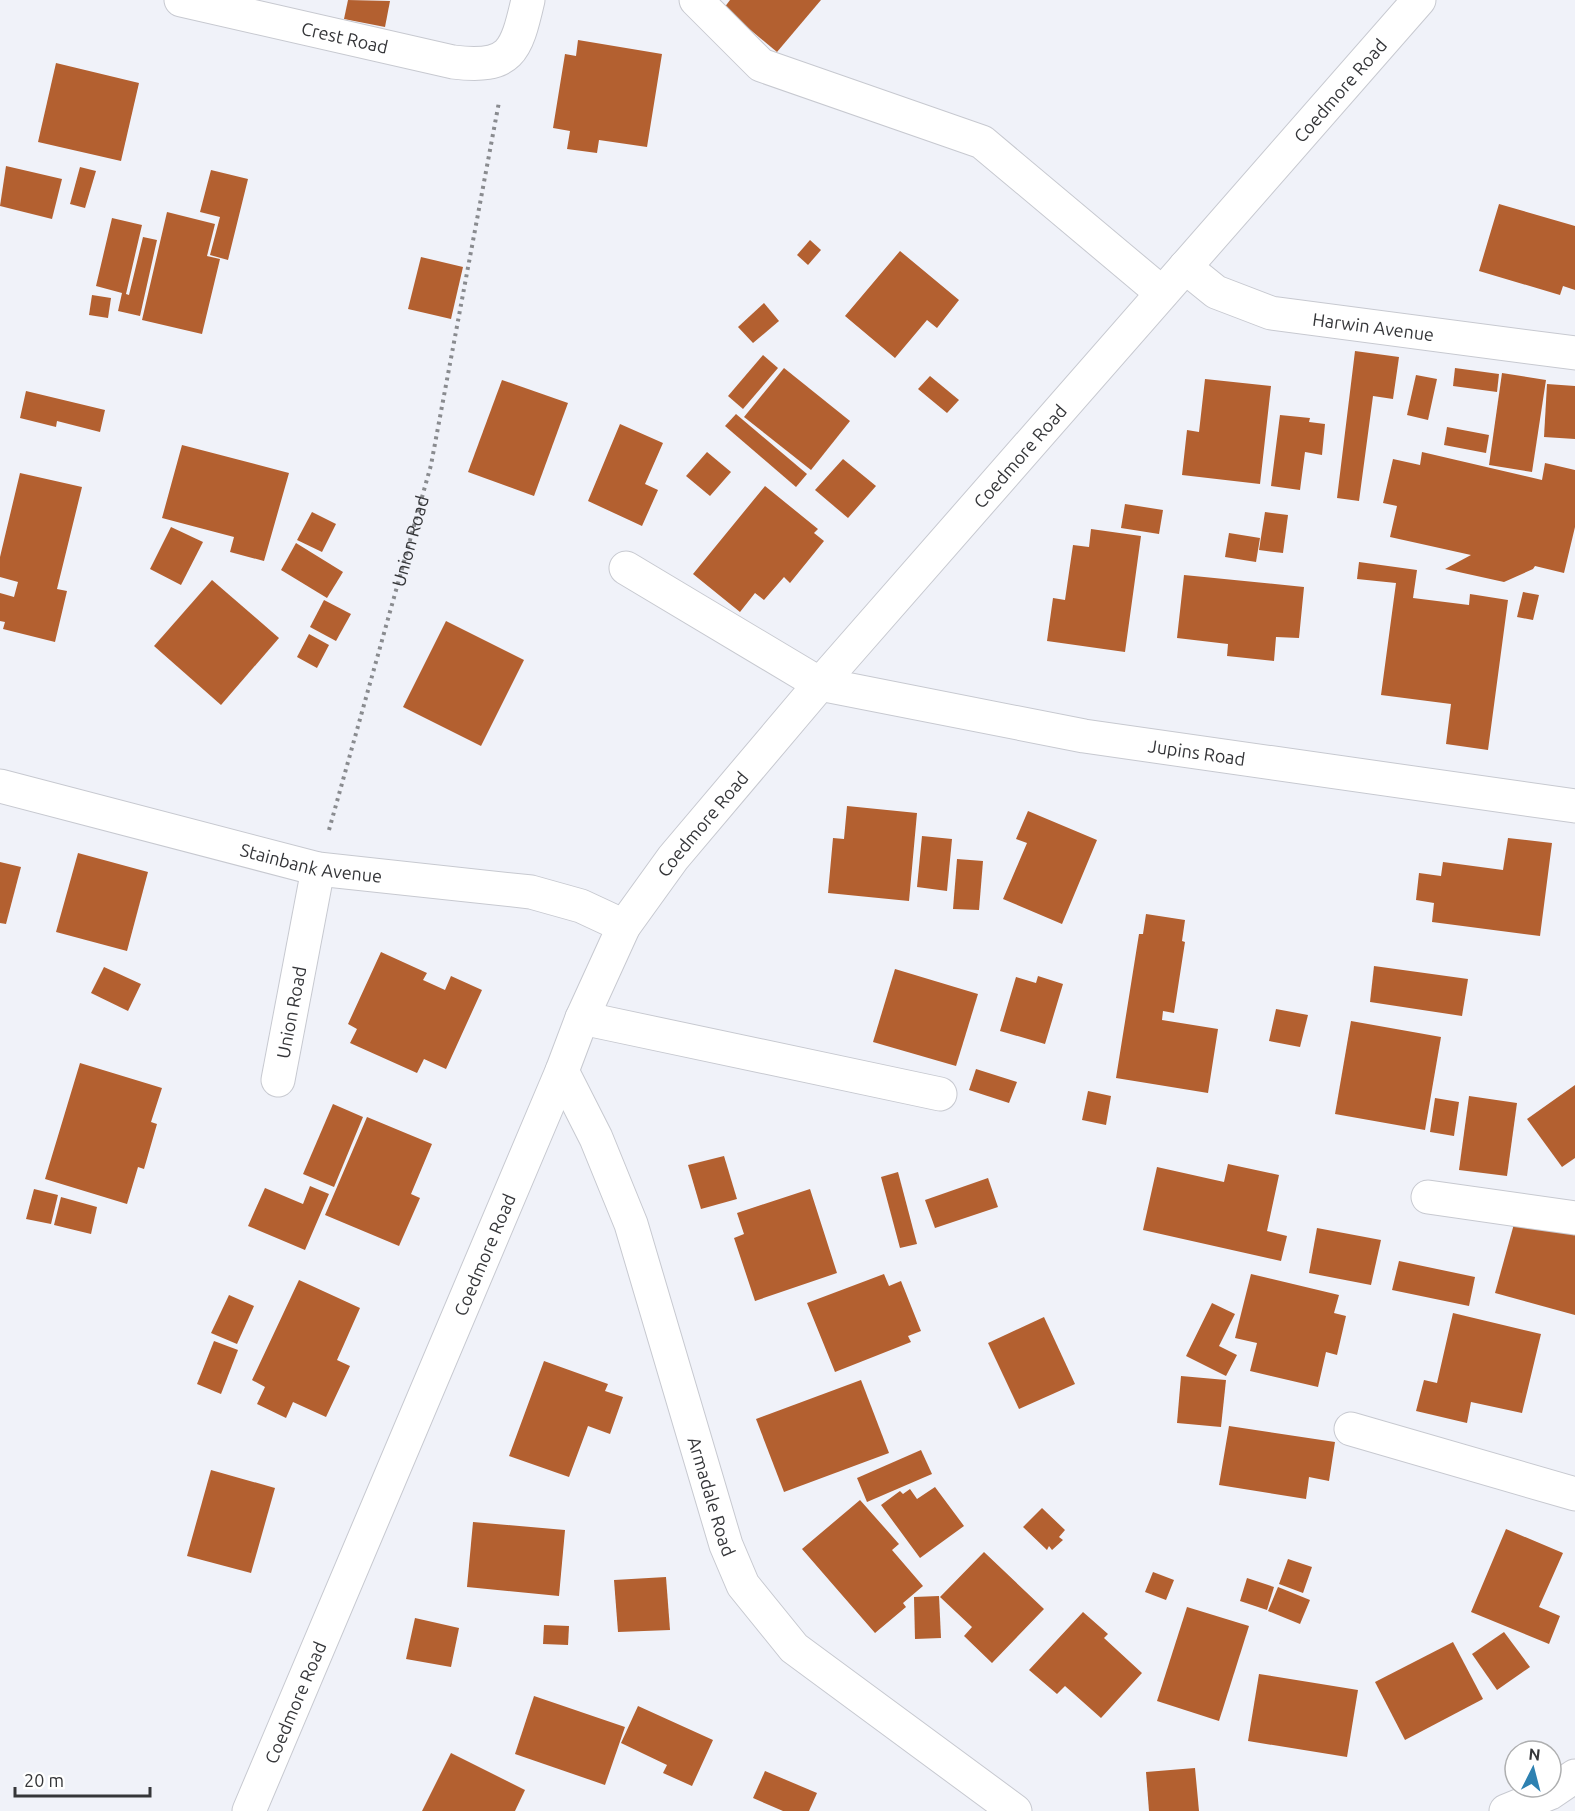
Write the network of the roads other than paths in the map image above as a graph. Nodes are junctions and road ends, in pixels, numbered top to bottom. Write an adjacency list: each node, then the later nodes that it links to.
1 (181, 0): 2 (street, Crest Road)
2 (528, 0)
3 (696, 0): 6 (street)
4 (1419, 0): 5 (street, Coedmore Road)
5 (1185, 267): 6 (street, Coedmore Road); 7 (street, Harwin Avenue)
6 (1162, 293): 9 (street, Coedmore Road)
7 (1575, 353)
8 (626, 568): 9 (street, Jupins Road)
9 (820, 684): 11 (street, Jupins Road); 13 (street, Coedmore Road)
10 (0, 786): 12 (street, Stainbank Avenue)
11 (1575, 806)
12 (318, 869): 13 (street, Stainbank Avenue); 16 (street, Union Road)
13 (624, 926): 14 (street, Coedmore Road)
14 (582, 1018): 15 (street, Coedmore Road); 17 (street)
15 (562, 1071): 23 (street, Coedmore Road); 24 (street, Armadale Road)
16 (278, 1080)
17 (940, 1094)
18 (1428, 1197): 19 (street)
19 (1575, 1218)
20 (1351, 1429): 21 (street)
21 (1575, 1494)
22 (1575, 1776): 25 (street)
23 (249, 1811)
24 (1015, 1811)
25 (1506, 1811)

